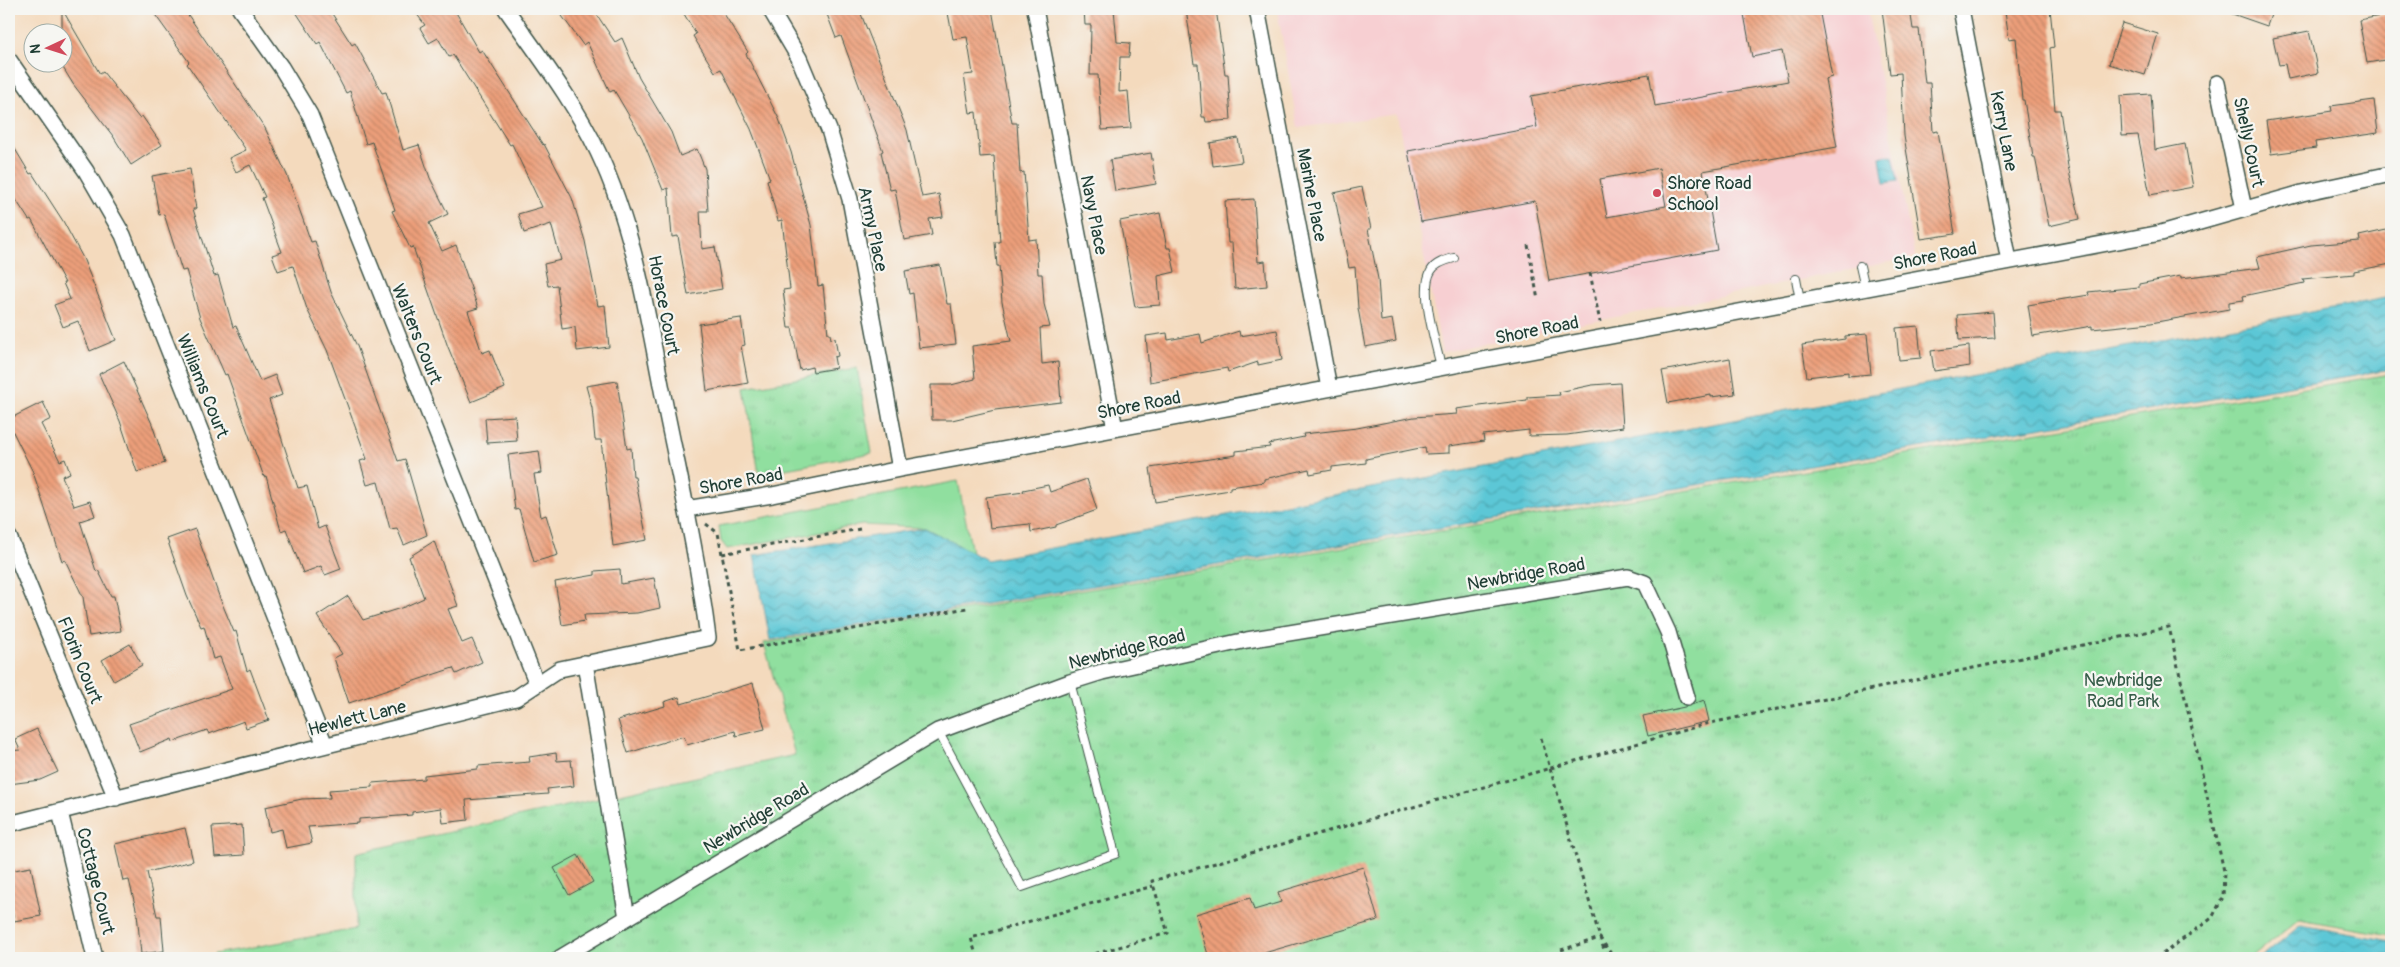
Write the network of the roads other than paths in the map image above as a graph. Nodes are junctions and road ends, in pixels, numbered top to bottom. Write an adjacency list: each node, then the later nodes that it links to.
1 (240, 9): 26 (street, Walters Court)
2 (506, 9): 21 (street, Horace Court)
3 (770, 9): 20 (street, Army Place)
4 (1036, 9): 19 (street, Navy Place)
5 (1257, 9): 18 (street, Marine Place)
6 (1962, 9): 12 (street, Kerry Lane)
7 (9, 60): 29 (street, Williams Court)
8 (2217, 83): 10 (street, Shelly Court)
9 (2391, 174): 10 (street, Shore Road)
10 (2244, 210): 12 (street, Shore Road)
11 (1454, 258): 17 (lane)
12 (2009, 261): 15 (street, Shore Road)
13 (1860, 266): 15 (lane)
14 (1796, 279): 16 (lane)
15 (1865, 288): 16 (street, Shore Road)
16 (1800, 300): 17 (street, Shore Road)
17 (1441, 367): 18 (street, Shore Road)
18 (1329, 388): 19 (street, Shore Road)
19 (1115, 429): 20 (street, Shore Road)
20 (900, 469): 21 (street, Shore Road)
21 (686, 509): 23 (street, Horace Court)
22 (9, 537): 30 (street, Florin Court)
23 (708, 638): 24 (street, Hewlett Lane)
24 (585, 663): 26 (street, Hewlett Lane); 33 (street)
25 (1070, 682): 27 (street, Newbridge Road); 28 (street, Newbridge Road); 28 (lane)
26 (537, 684): 29 (street, Hewlett Lane)
27 (1687, 697)
28 (938, 731): 33 (street, Newbridge Road)
29 (325, 745): 30 (street, Hewlett Lane)
30 (116, 798): 31 (street, Hewlett Lane)
31 (60, 812): 32 (street, Hewlett Lane); 34 (street, Cottage Court)
32 (9, 824)
33 (627, 918): 35 (street, Newbridge Road)
34 (95, 958)
35 (560, 958)

